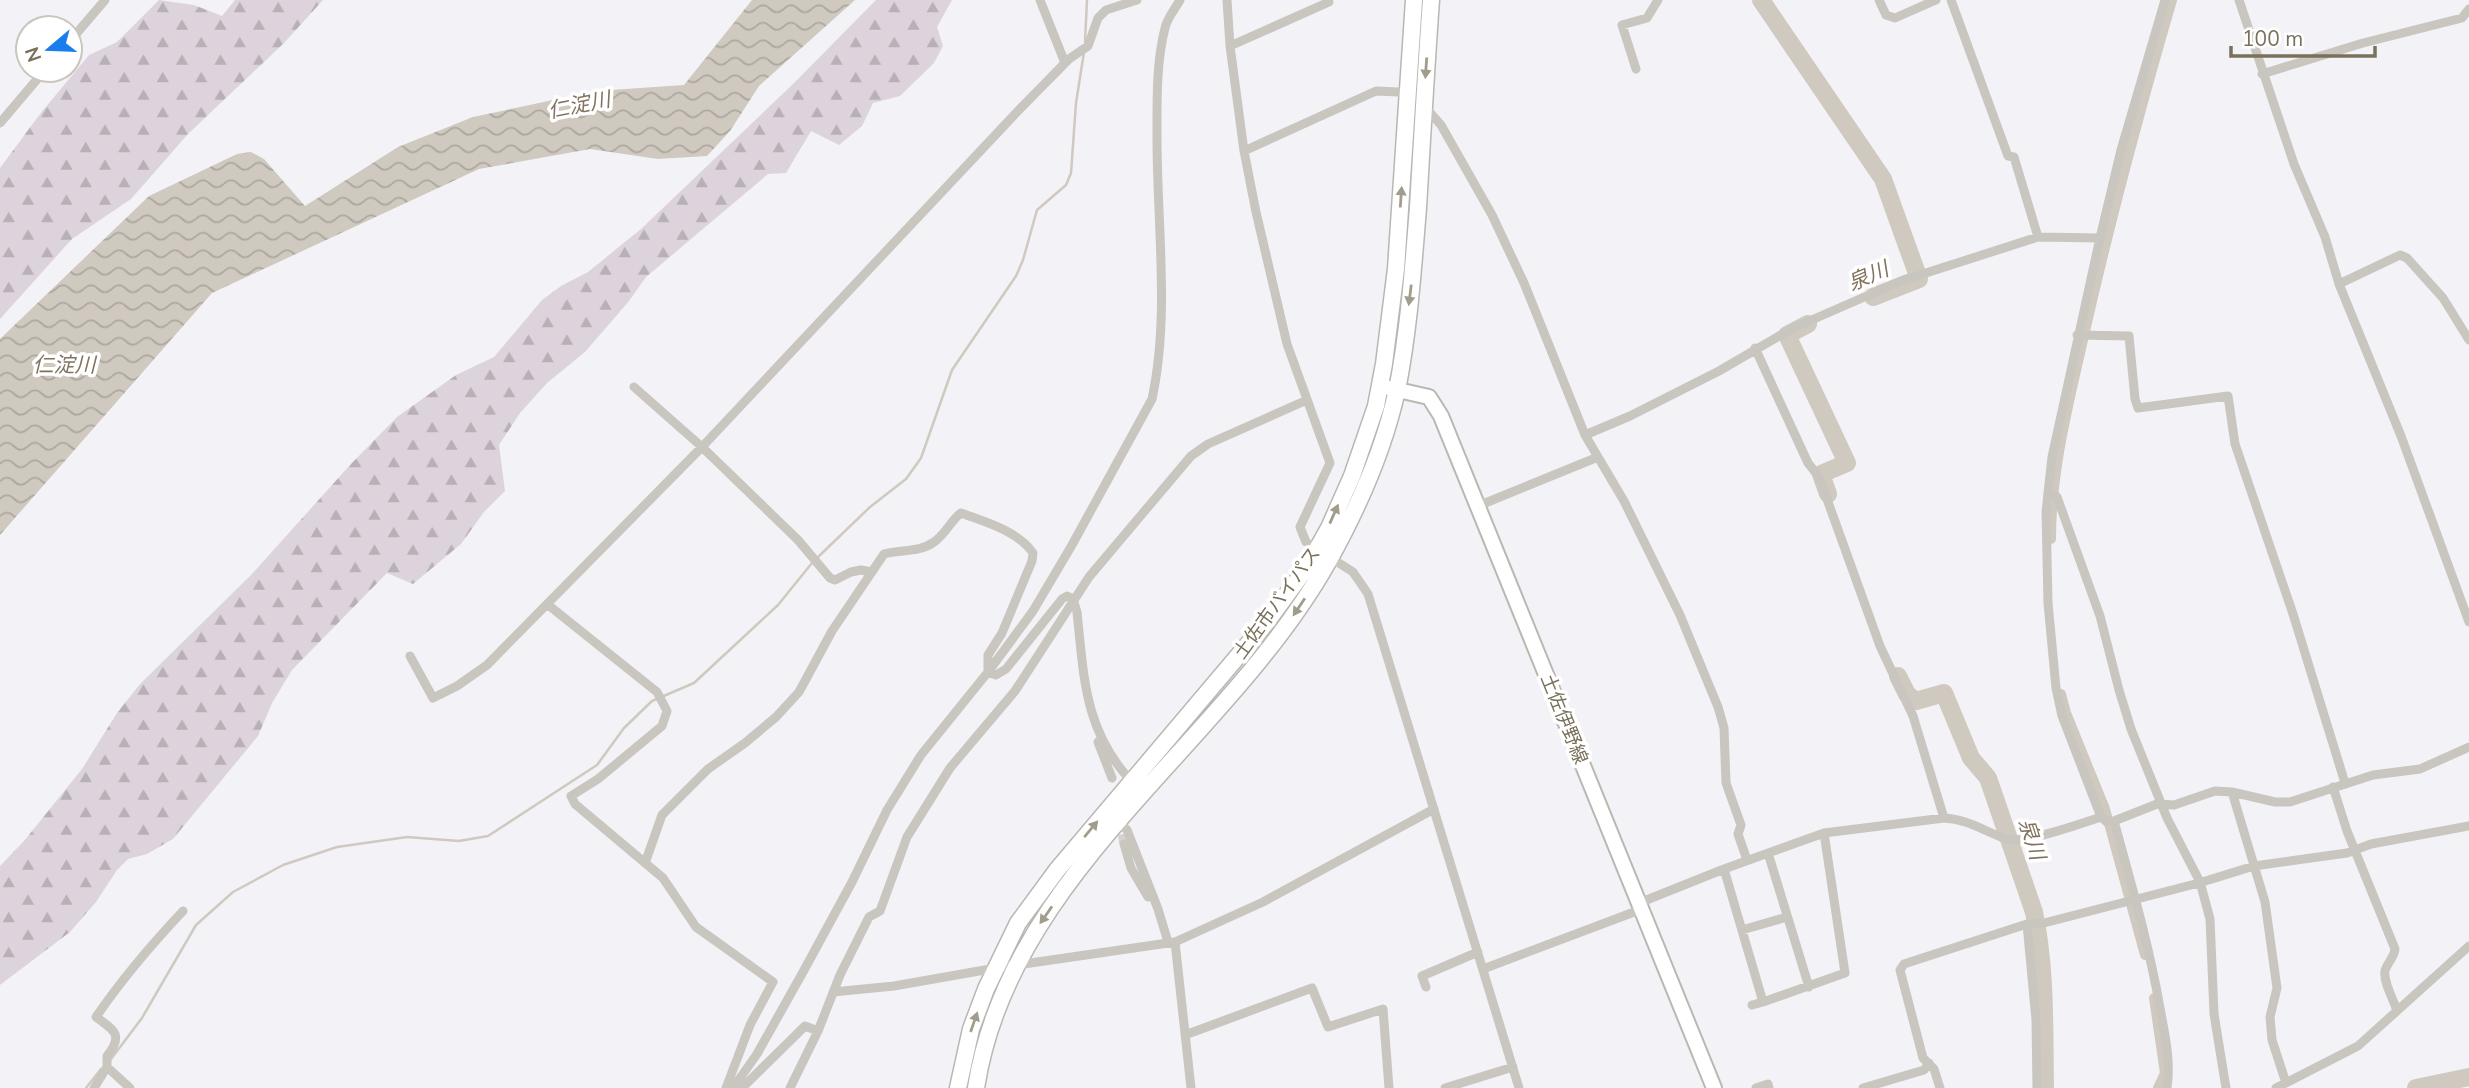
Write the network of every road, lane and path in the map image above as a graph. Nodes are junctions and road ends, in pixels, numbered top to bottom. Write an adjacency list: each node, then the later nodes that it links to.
1 (105, 0): 17 (street)
2 (1040, 0): 19 (street)
3 (1137, 0): 19 (street)
4 (1180, 0): 47 (street)
5 (1227, 0): 18 (street)
6 (1328, 0): 18 (street)
7 (1414, 0): 23 (highway, 土佐市バイパス)
8 (1431, 0): 24 (highway, 土佐市バイパス, one-way to 24)
9 (1658, 0): 20 (street)
10 (1879, 0): 11 (street)
11 (1936, 0)
12 (1951, 0): 27 (street)
13 (2165, 0): 28 (street)
14 (2239, 0): 21 (street)
15 (2467, 0): 16 (street)
16 (2469, 8): 21 (street)
17 (84, 25)
18 (1230, 46): 26 (street)
19 (1065, 63): 37 (street)
20 (1636, 69)
21 (2262, 74): 29 (street)
22 (33, 84): 25 (street)
23 (1407, 94): 24 (street); 26 (street); 34 (highway, 土佐市バイパス, one-way to 23)
24 (1424, 105): 34 (highway, 土佐市バイパス, one-way to 34); 36 (street)
25 (0, 123)
26 (1244, 150): 35 (street)
27 (2038, 237): 28 (street); 32 (street)
28 (2099, 238): 30 (street)
29 (2339, 284): 31 (street); 45 (street)
30 (2077, 335): 39 (street); 52 (street)
31 (2469, 340)
32 (1755, 348): 36 (street); 57 (street)
33 (634, 387): 37 (street)
34 (1389, 388): 40 (main road, 土佐伊野線); 41 (highway, 土佐市バイパス)
35 (1307, 400): 41 (street); 43 (street)
36 (1585, 435): 38 (street)
37 (702, 447): 42 (street); 44 (street)
38 (1598, 457): 40 (street); 65 (street)
39 (2053, 494): 55 (street); 58 (street)
40 (1478, 506): 71 (main road, 土佐伊野線)
41 (1323, 555): 51 (highway, 土佐市バイパス); 56 (street); 59 (highway, 土佐市バイパス, one-way to 59)
42 (872, 572): 47 (street); 66 (street)
43 (1073, 599): 47 (street); 48 (street); 85 (street)
44 (547, 604): 46 (street); 66 (street)
45 (2469, 622)
46 (410, 656)
47 (988, 672): 99 (street)
48 (1089, 707): 50 (street); 51 (street)
49 (2469, 747): 52 (street)
50 (1112, 778)
51 (1132, 782): 81 (highway, 土佐市バイパス, one-way to 51)
52 (2345, 783): 53 (street)
53 (2333, 787): 54 (street); 63 (street)
54 (2232, 792): 55 (street); 67 (street)
55 (2163, 805): 58 (street); 69 (street)
56 (1434, 809): 77 (street); 79 (street)
57 (1944, 818): 58 (street); 61 (street)
58 (2108, 820): 70 (street)
59 (1119, 822): 72 (street); 80 (highway, 土佐市バイパス, one-way to 80)
60 (2469, 826): 63 (street)
61 (1824, 833): 64 (street); 84 (street)
62 (1124, 844): 72 (street)
63 (2355, 850): 67 (street); 88 (street)
64 (1768, 853): 65 (street); 74 (street)
65 (1747, 860): 68 (street)
66 (645, 863): 98 (street)
67 (2254, 866): 69 (street); 95 (street)
68 (1724, 869): 71 (street); 76 (street)
69 (2200, 883): 70 (street); 116 (street)
70 (2131, 899): 75 (street); 115 (street)
71 (1640, 906): 82 (street); 109 (main road, 土佐伊野線)
72 (1158, 909): 77 (street)
73 (183, 912): 92 (street)
74 (1787, 917): 76 (street); 84 (street)
75 (2033, 923): 91 (street); 114 (street)
76 (1742, 930): 86 (street)
77 (1171, 942): 80 (street); 90 (street)
78 (2469, 946): 88 (street)
79 (1478, 952): 82 (street); 83 (street)
80 (1014, 966): 81 (street); 104 (highway, 土佐市バイパス)
81 (996, 968): 85 (street); 103 (highway, 土佐市バイパス, one-way to 81)
82 (1483, 969): 93 (street)
83 (1426, 987)
84 (1809, 987): 86 (street)
85 (833, 992): 89 (street)
86 (1763, 1002): 87 (street)
87 (1752, 1005)
88 (2398, 1011): 95 (street)
89 (818, 1031): 94 (street); 100 (street)
90 (1185, 1035): 105 (street); 106 (street)
91 (1928, 1063): 112 (street); 113 (street)
92 (107, 1067): 96 (street); 97 (street)
93 (1513, 1067): 107 (street); 108 (street)
94 (796, 1077): 101 (street); 102 (street)
95 (2286, 1083): 117 (street)
96 (93, 1088)
97 (130, 1088)
98 (726, 1088)
99 (733, 1088)
100 (742, 1088)
101 (790, 1088)
102 (801, 1088)
103 (958, 1088)
104 (976, 1088)
105 (1191, 1088)
106 (1389, 1088)
107 (1445, 1088)
108 (1519, 1088)
109 (1714, 1088)
110 (1756, 1088): 111 (street)
111 (1769, 1088)
112 (1863, 1088)
113 (1940, 1088)
114 (2037, 1088)
115 (2167, 1088)
116 (2226, 1088)
117 (2276, 1088)

